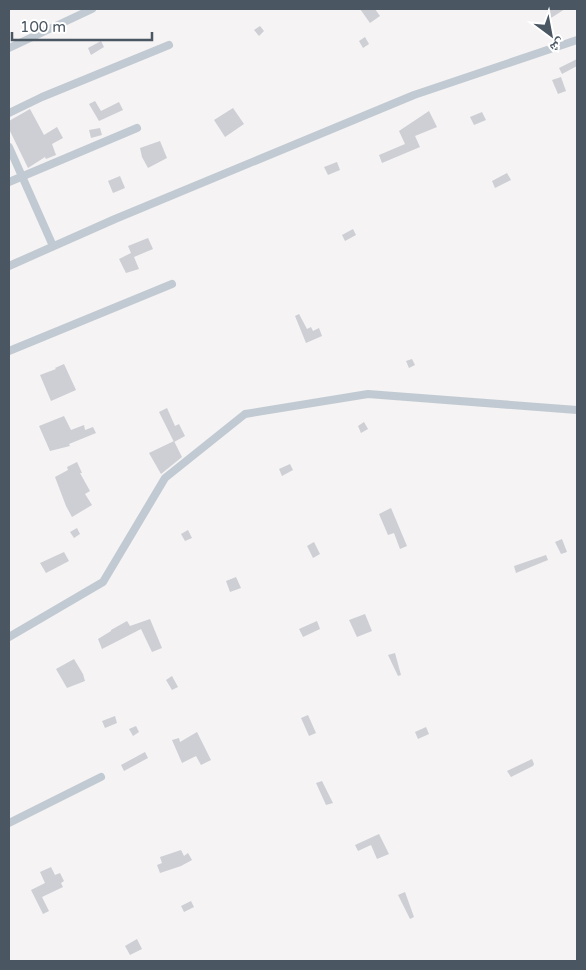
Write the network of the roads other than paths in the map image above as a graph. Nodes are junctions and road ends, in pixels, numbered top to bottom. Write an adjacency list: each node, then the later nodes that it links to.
1 (92, 9): 4 (street)
2 (577, 40): 10 (street)
3 (169, 44): 5 (street)
4 (9, 48)
5 (9, 113)
6 (137, 128): 8 (street)
7 (9, 147): 8 (street)
8 (22, 177): 9 (street); 10 (street)
9 (9, 182)
10 (53, 246): 11 (street)
11 (9, 266)
12 (172, 284): 13 (street)
13 (9, 350)
14 (577, 410): 15 (street)
15 (9, 637)
16 (101, 778): 17 (street)
17 (9, 823)

